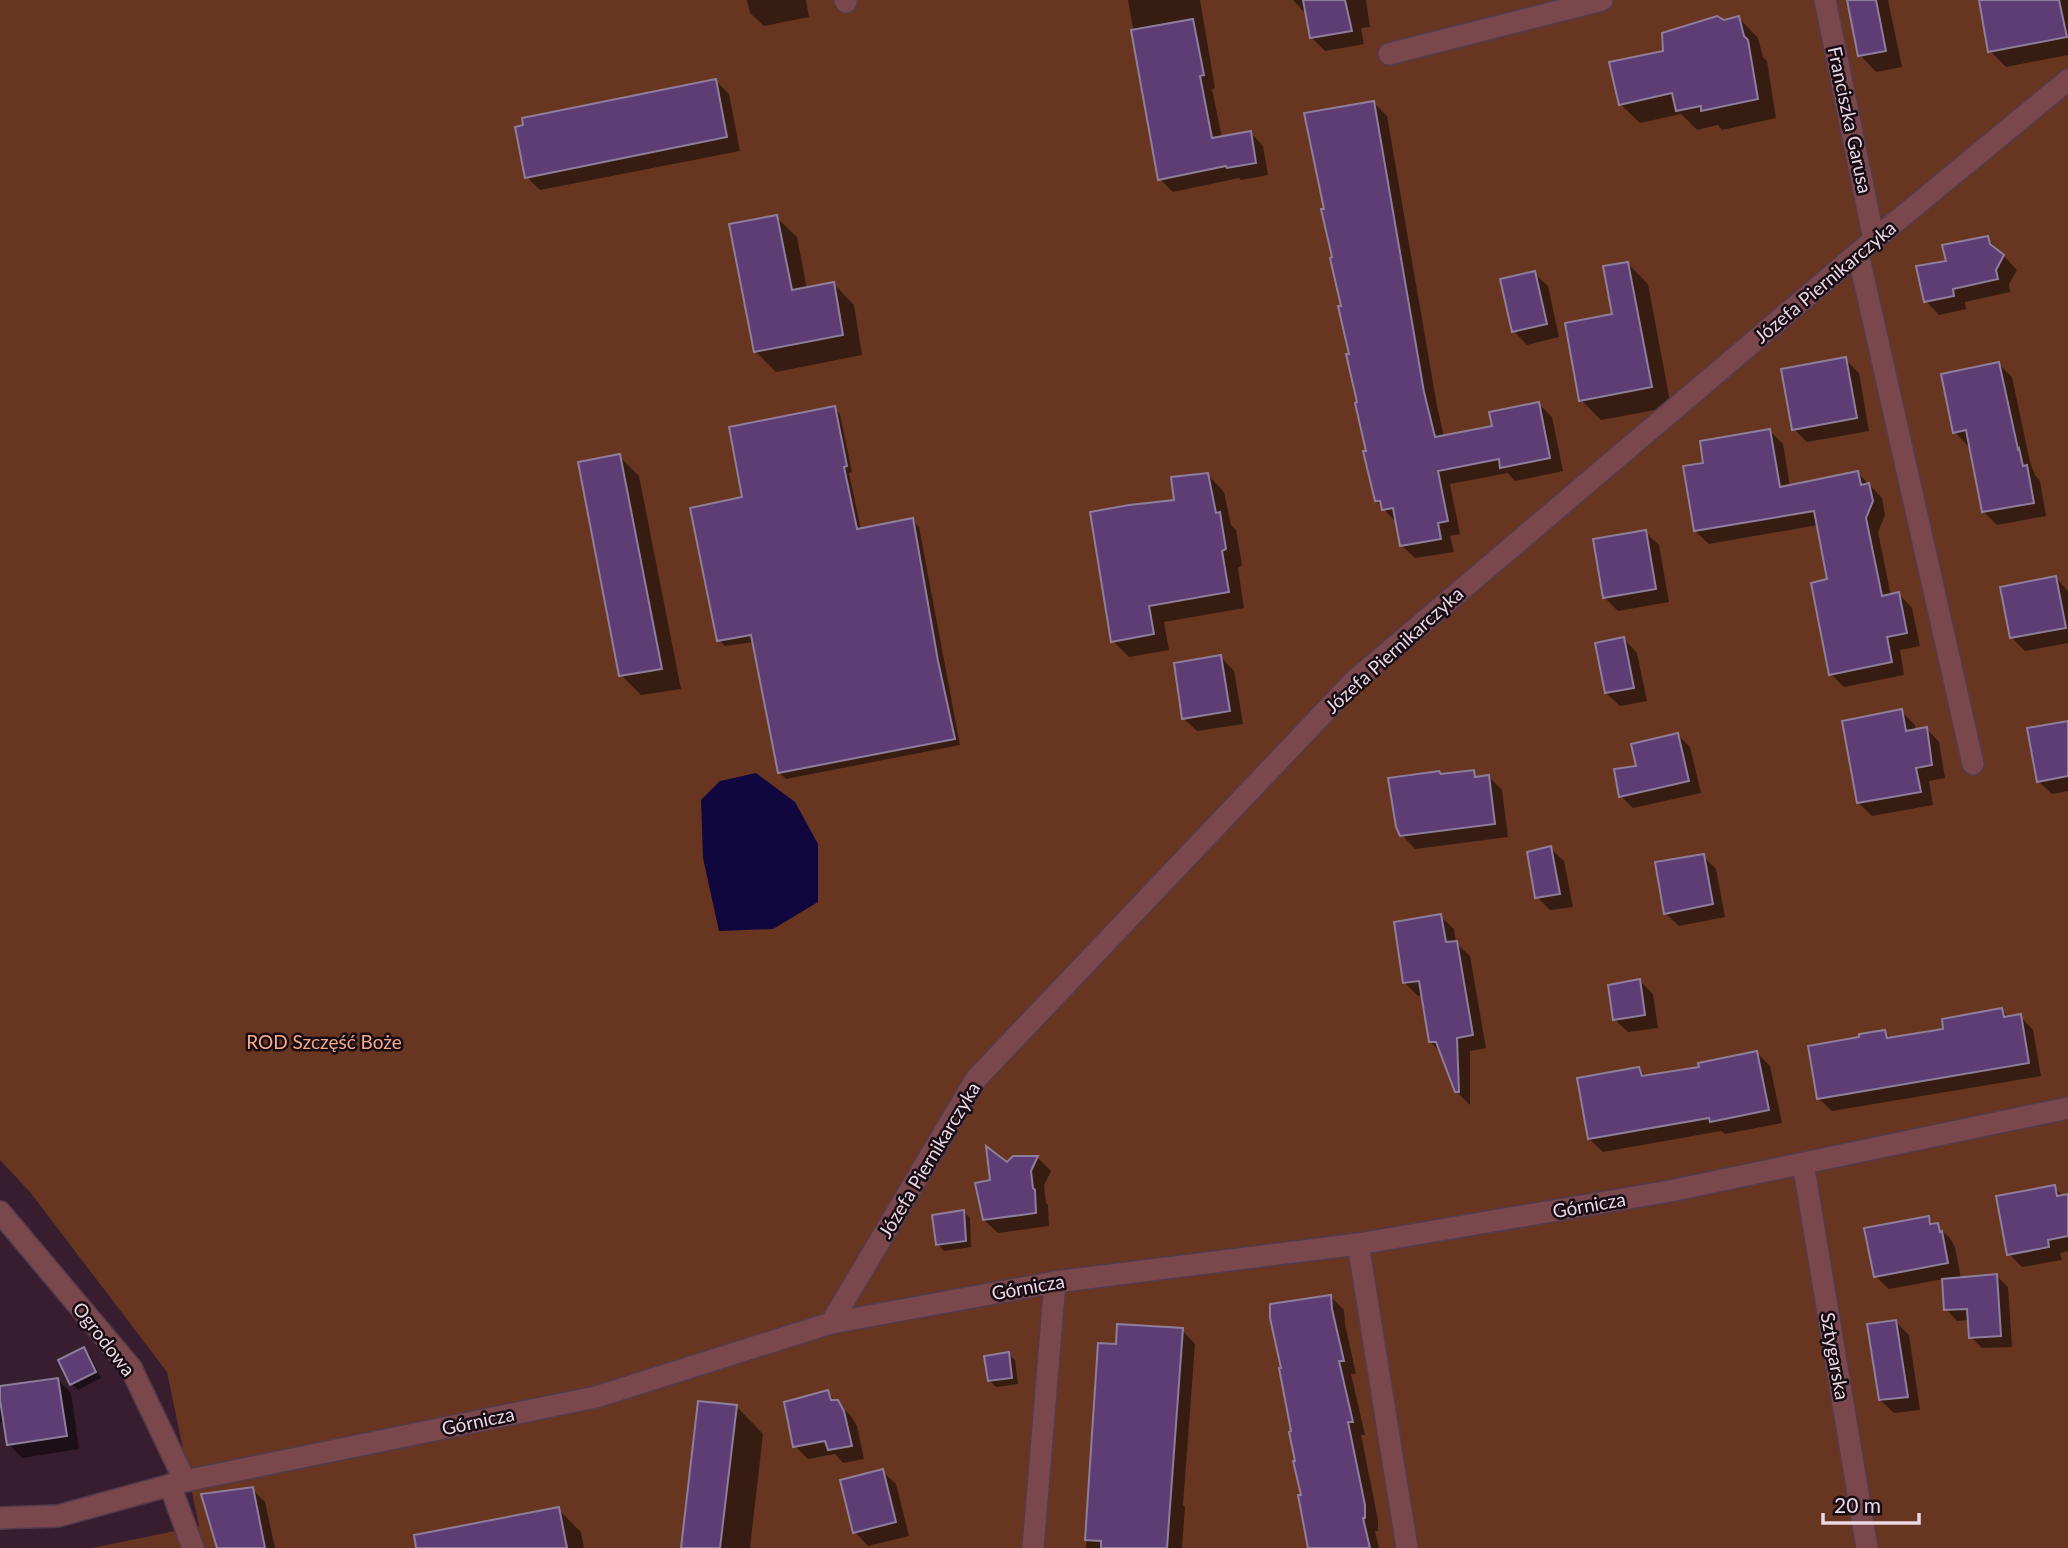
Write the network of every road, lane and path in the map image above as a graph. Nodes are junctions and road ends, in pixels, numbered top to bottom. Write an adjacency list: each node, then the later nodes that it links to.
1 (1825, 0): 5 (street, Franciszka Garusa)
2 (1591, 1): 3 (street)
3 (1389, 54)
4 (2068, 80): 5 (street, Józefa Piernikarczyka)
5 (1866, 247): 6 (street, Franciszka Garusa); 12 (street, Józefa Piernikarczyka)
6 (1973, 764)
7 (2068, 1108): 8 (street, Górnicza)
8 (1802, 1163): 10 (street, Górnicza); 18 (street, Sztygarska)
9 (0, 1212): 13 (street, Ogrodowa)
10 (1358, 1244): 11 (street, Górnicza); 17 (street)
11 (1055, 1282): 12 (street, Górnicza); 16 (street)
12 (831, 1322): 13 (street, Górnicza)
13 (177, 1483): 14 (street, Górnicza); 15 (street, Ogrodowa)
14 (0, 1518)
15 (193, 1548)
16 (1033, 1548)
17 (1407, 1548)
18 (1867, 1548)

